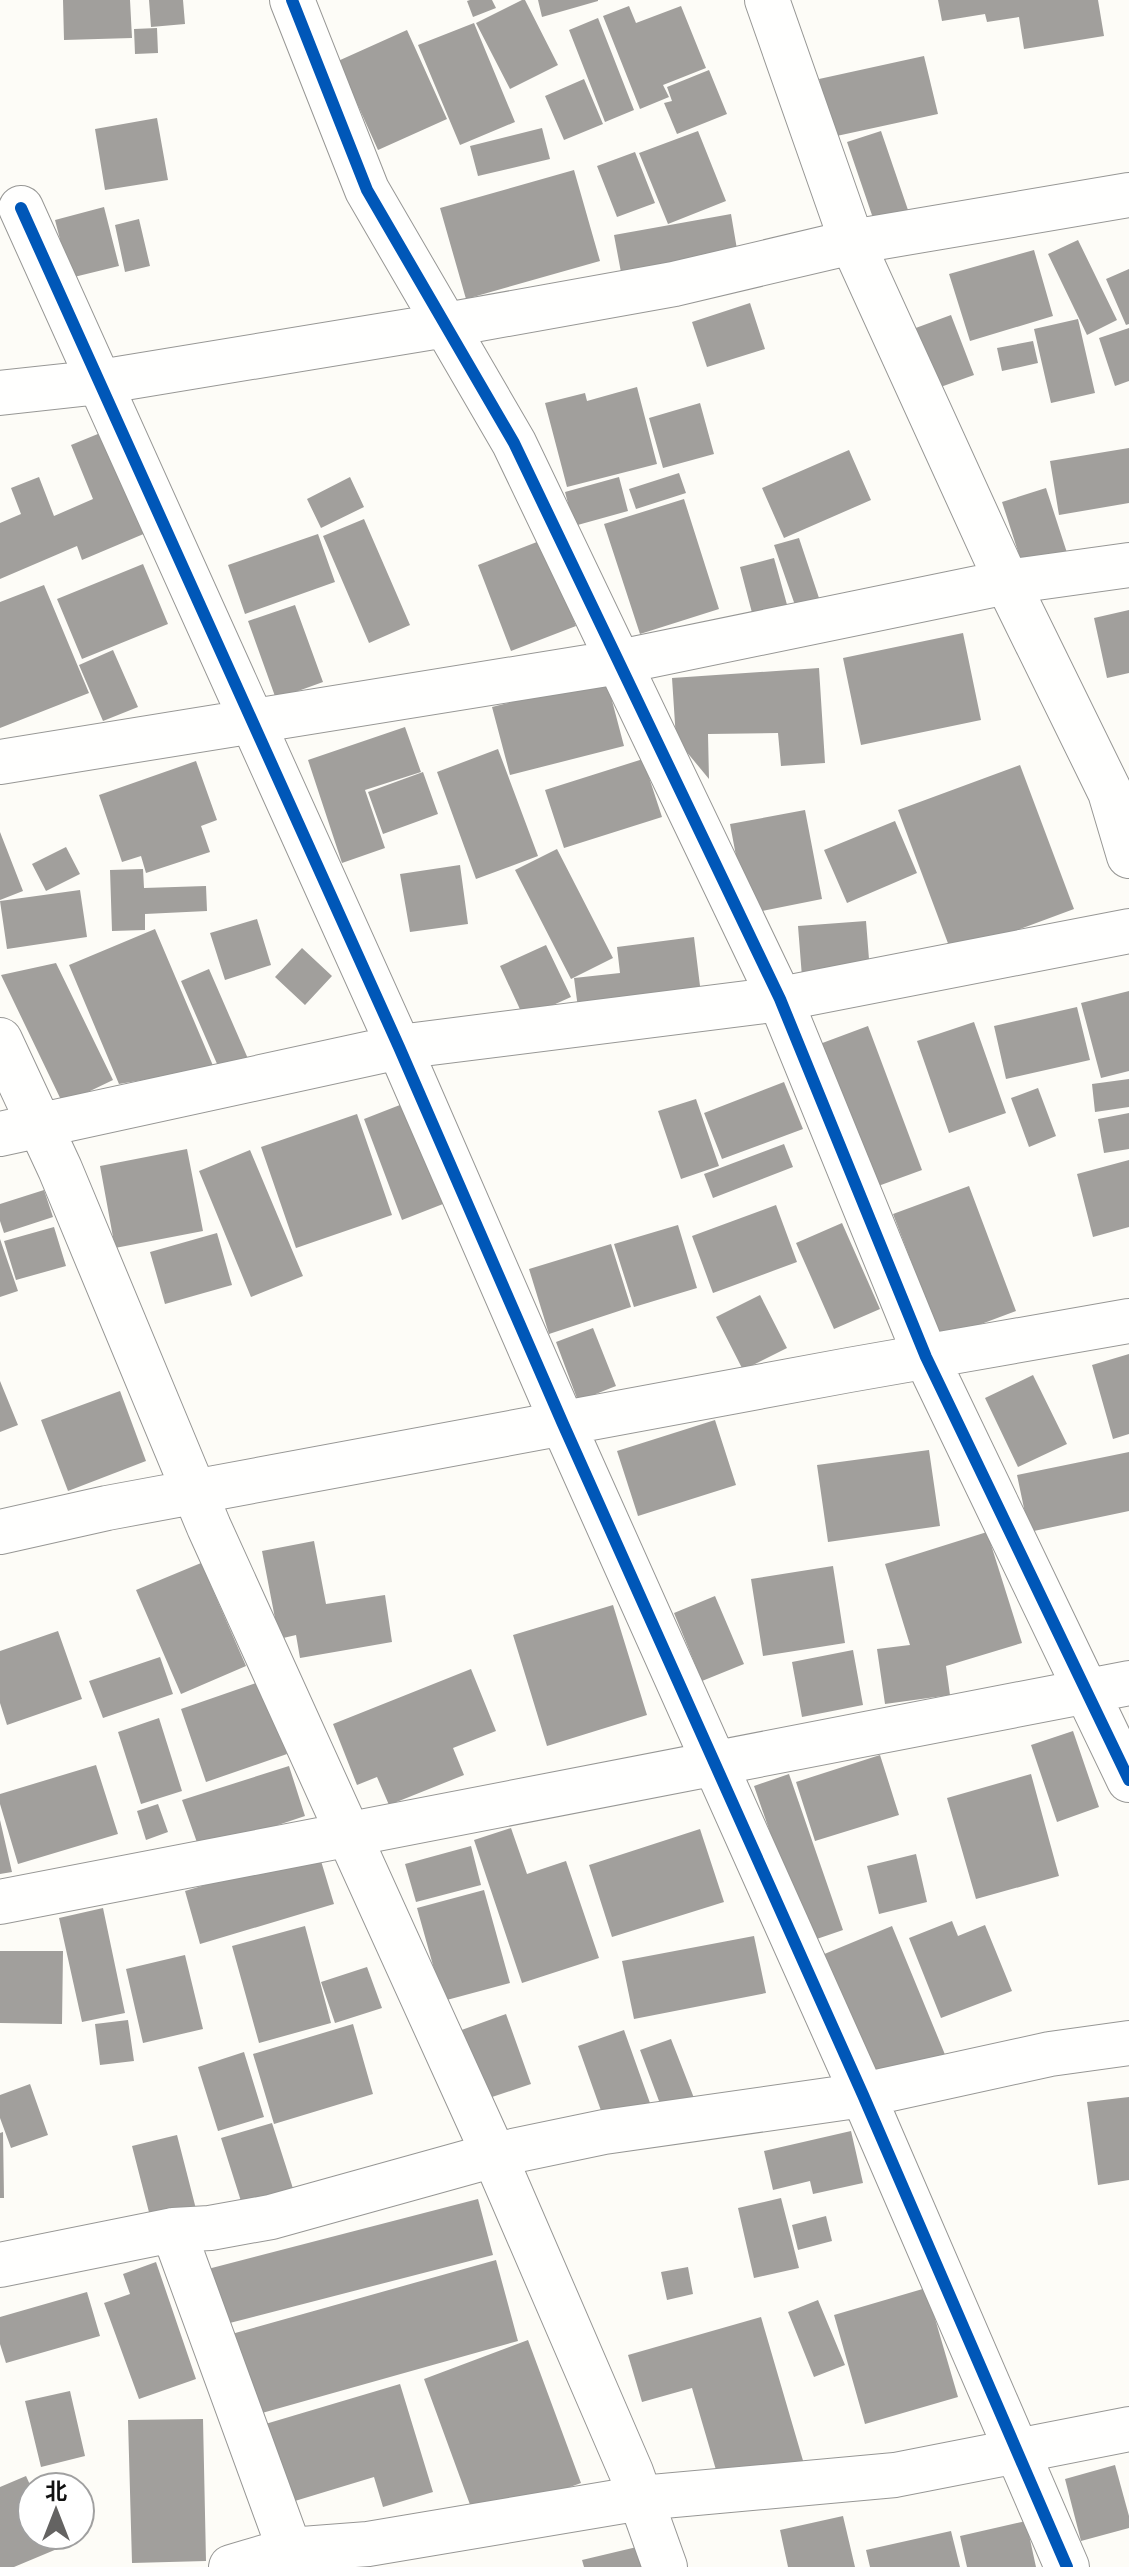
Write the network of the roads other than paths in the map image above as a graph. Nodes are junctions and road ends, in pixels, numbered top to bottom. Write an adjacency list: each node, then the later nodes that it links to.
1 (292, 0): 6 (street)
2 (767, 0): 5 (street)
3 (1129, 195): 5 (street)
4 (21, 208): 7 (street)
5 (852, 242): 6 (street); 10 (street)
6 (446, 325): 7 (street); 11 (street)
7 (100, 382): 8 (street); 12 (street)
8 (0, 393)
9 (1129, 565): 10 (street)
10 (1007, 582): 11 (street); 14 (street)
11 (619, 662): 12 (street); 16 (street)
12 (252, 721): 13 (street); 18 (street)
13 (0, 762)
14 (1129, 856)
15 (1129, 931): 16 (street)
16 (780, 999): 18 (street); 21 (street)
17 (0, 1040): 19 (street)
18 (399, 1047): 19 (street); 22 (street)
19 (20, 1129): 23 (street)
20 (1129, 1321): 21 (street)
21 (926, 1357): 22 (street); 26 (street)
22 (563, 1424): 23 (street); 27 (street)
23 (194, 1492): 24 (street); 29 (street)
24 (0, 1532)
25 (1129, 1683): 26 (street)
26 (1084, 1690): 27 (street); 28 (street)
27 (714, 1763): 29 (street); 32 (street)
28 (1129, 1780)
29 (348, 1834): 30 (street); 33 (street)
30 (0, 1902)
31 (1129, 2043): 32 (street)
32 (863, 2095): 33 (street); 37 (street)
33 (494, 2155): 34 (street); 38 (street)
34 (173, 2230): 35 (street); 39 (street)
35 (0, 2265)
36 (1129, 2429): 37 (street)
37 (1017, 2451): 38 (street); 42 (street)
38 (641, 2498): 39 (street); 41 (street)
39 (292, 2559): 40 (street)
40 (231, 2567)
41 (665, 2567)
42 (1067, 2567)

